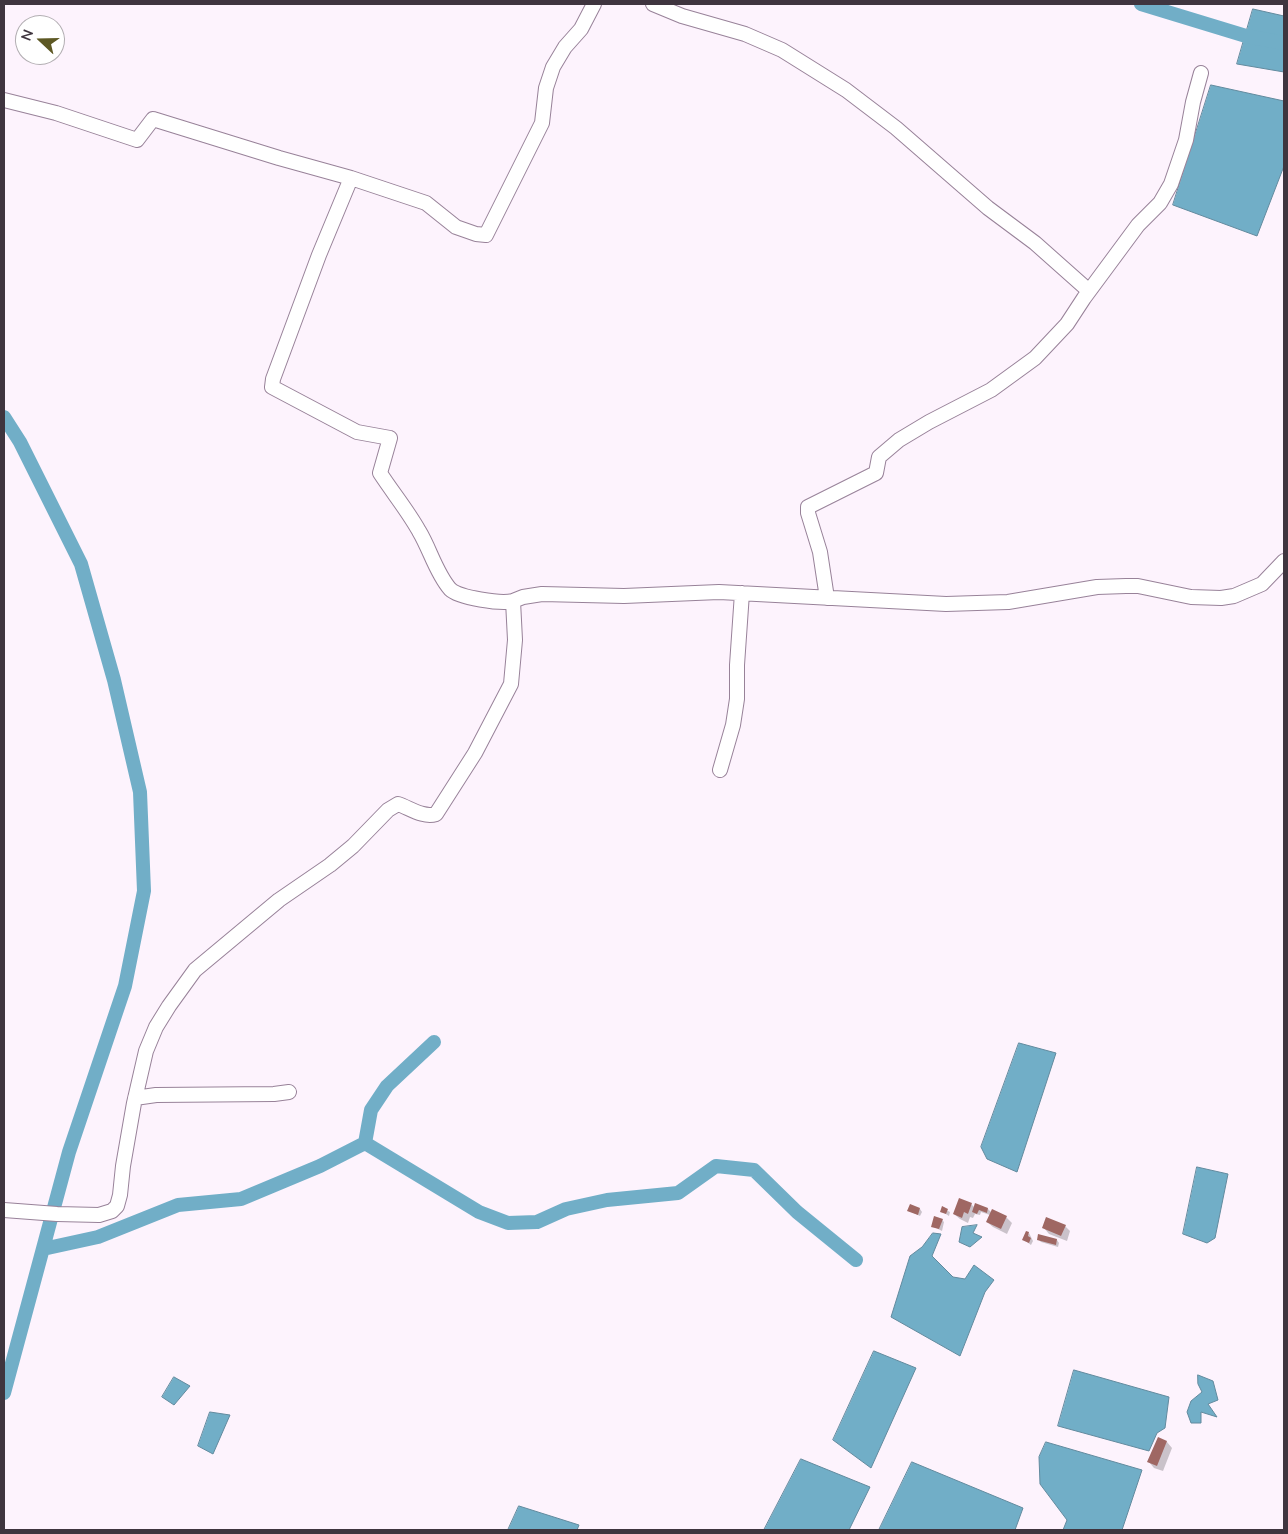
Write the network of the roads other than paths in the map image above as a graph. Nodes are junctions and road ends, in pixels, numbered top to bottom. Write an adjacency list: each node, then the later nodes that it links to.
1 (594, 4): 5 (street)
2 (653, 4): 6 (street)
3 (1201, 74): 6 (street)
4 (4, 100): 5 (street)
5 (351, 178): 10 (street)
6 (1089, 291): 9 (street)
7 (1284, 561): 9 (street)
8 (742, 593): 9 (street); 10 (street); 11 (street)
9 (827, 598)
10 (513, 601): 13 (street)
11 (720, 770)
12 (289, 1092): 13 (street)
13 (135, 1098): 14 (street)
14 (7, 1210)

